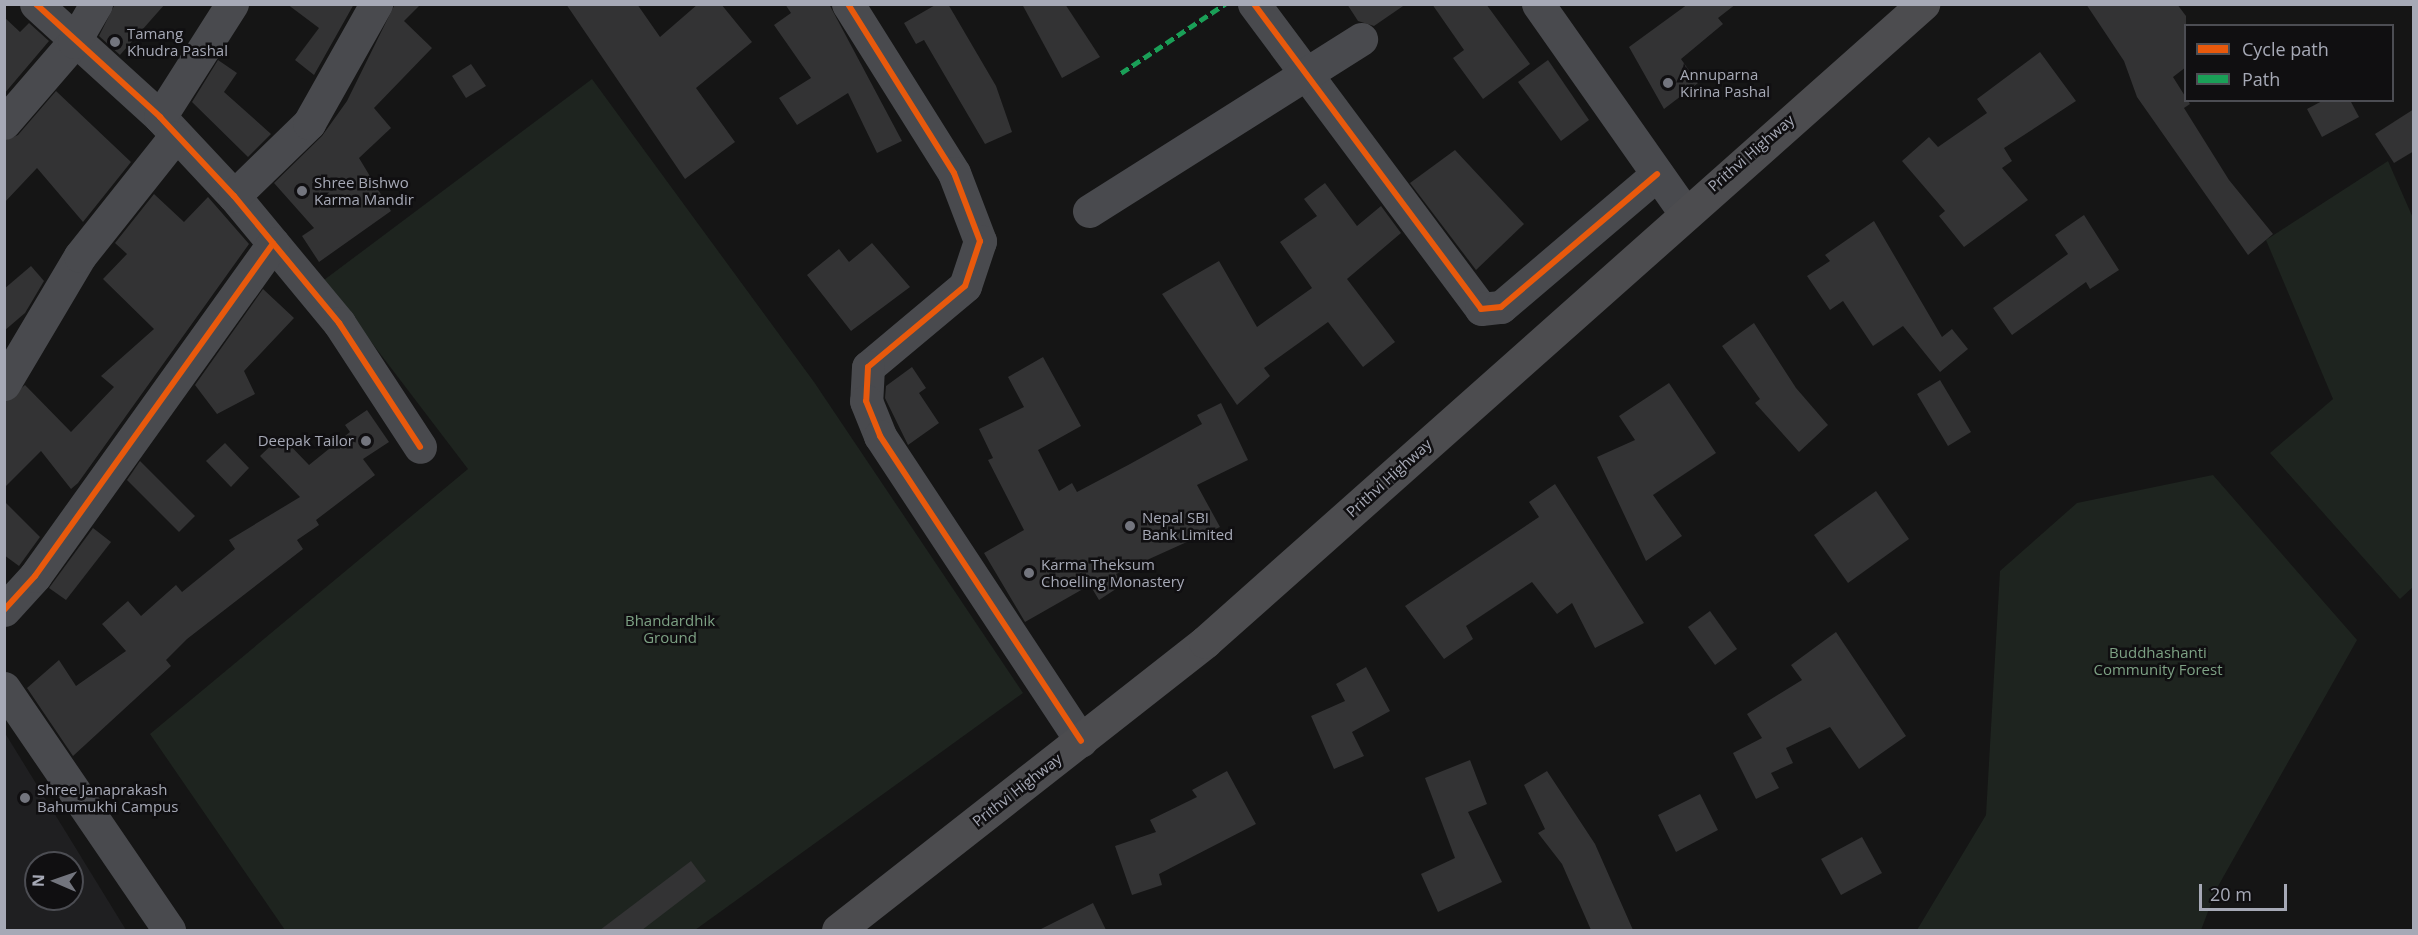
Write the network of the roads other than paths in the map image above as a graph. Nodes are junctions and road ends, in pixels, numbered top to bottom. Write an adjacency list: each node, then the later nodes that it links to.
1 (36, 4): 10 (street)
2 (96, 4): 10 (street)
3 (231, 4): 13 (street)
4 (376, 4): 15 (street)
5 (848, 4): 23 (street)
6 (1254, 4): 11 (street)
7 (1538, 4): 14 (street)
8 (1923, 4): 17 (highway, Prithvi Highway)
9 (1361, 39): 11 (street)
10 (74, 42): 12 (street); 13 (street)
11 (1307, 75): 14 (street); 16 (street)
12 (4, 123)
13 (167, 127): 15 (street); 19 (street)
14 (1657, 174): 17 (street)
15 (234, 196): 18 (street)
16 (1089, 211)
17 (1684, 212): 23 (highway, Prithvi Highway)
18 (273, 243): 20 (street); 21 (street)
19 (4, 384)
20 (420, 447)
21 (4, 610)
22 (4, 688): 24 (street)
23 (1080, 741): 25 (highway, Prithvi Highway)
24 (170, 930)
25 (838, 930)

